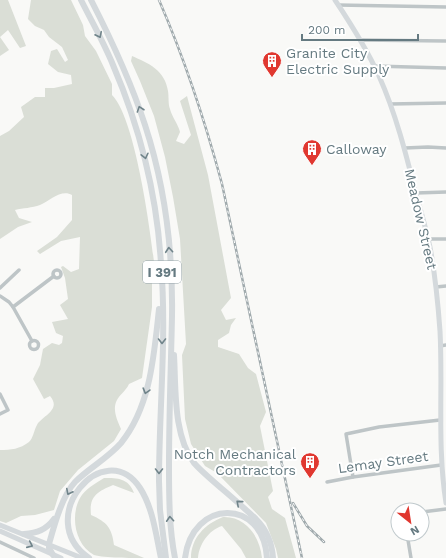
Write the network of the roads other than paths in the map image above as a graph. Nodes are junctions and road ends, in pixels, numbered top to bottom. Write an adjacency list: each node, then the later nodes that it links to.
1 (81, 0): 19 (highway, I 391, one-way to 19)
2 (91, 0): 25 (highway, I 391, one-way to 2)
3 (337, 2): 4 (street); 5 (main road, Meadow Street)
4 (446, 7)
5 (360, 40): 6 (street); 7 (main road, Meadow Street)
6 (446, 41)
7 (374, 66): 8 (street); 10 (main road, Meadow Street)
8 (446, 68)
9 (446, 103): 10 (street)
10 (390, 104): 11 (main road, Meadow Street)
11 (405, 148): 12 (street); 14 (main road, Meadow Street)
12 (446, 148)
13 (446, 192): 14 (street)
14 (416, 193): 15 (main road, Meadow Street)
15 (428, 239): 16 (street); 21 (main road, Meadow Street)
16 (446, 239)
17 (19, 270): 22 (street)
18 (54, 276): 24 (street)
19 (162, 284): 44 (highway, one-way to 44); 57 (highway, I 391, one-way to 57)
20 (446, 286): 21 (street)
21 (436, 287): 26 (main road, Meadow Street)
22 (0, 288)
23 (0, 296): 24 (street)
24 (13, 306): 28 (street)
25 (172, 317): 58 (highway, I 391, one-way to 25); 61 (highway, one-way to 25)
26 (440, 339): 27 (street); 30 (main road, Meadow Street)
27 (446, 339)
28 (32, 341)
29 (446, 345): 30 (street)
30 (440, 346): 32 (main road, Meadow Street)
31 (0, 394): 34 (street)
32 (440, 398): 33 (street); 35 (main road, Meadow Street)
33 (446, 398)
34 (0, 414)
35 (440, 420): 36 (main road, Meadow Street); 38 (street)
36 (443, 448): 37 (main road, Meadow Street)
37 (441, 465): 38 (street, Lemay Street); 40 (main road, Meadow Street)
38 (353, 477): 39 (street, Lemay Street)
39 (327, 482)
40 (445, 495): 41 (main road, Meadow Street)
41 (446, 503)
42 (446, 509): 43 (street)
43 (430, 511)
44 (58, 514): 47 (highway); 50 (highway)
45 (0, 525): 47 (main road)
46 (0, 531): 51 (main road, one-way to 51)
47 (24, 534): 50 (main road)
48 (0, 542): 52 (street)
49 (408, 542): 62 (street)
50 (49, 544): 51 (highway); 54 (main road)
51 (53, 555): 53 (main road)
52 (34, 558)
53 (61, 558)
54 (82, 558)
55 (89, 558): 56 (highway)
56 (161, 558)
57 (166, 558)
58 (175, 558)
59 (185, 558): 60 (highway)
60 (267, 558)
61 (273, 558)
62 (411, 558)

